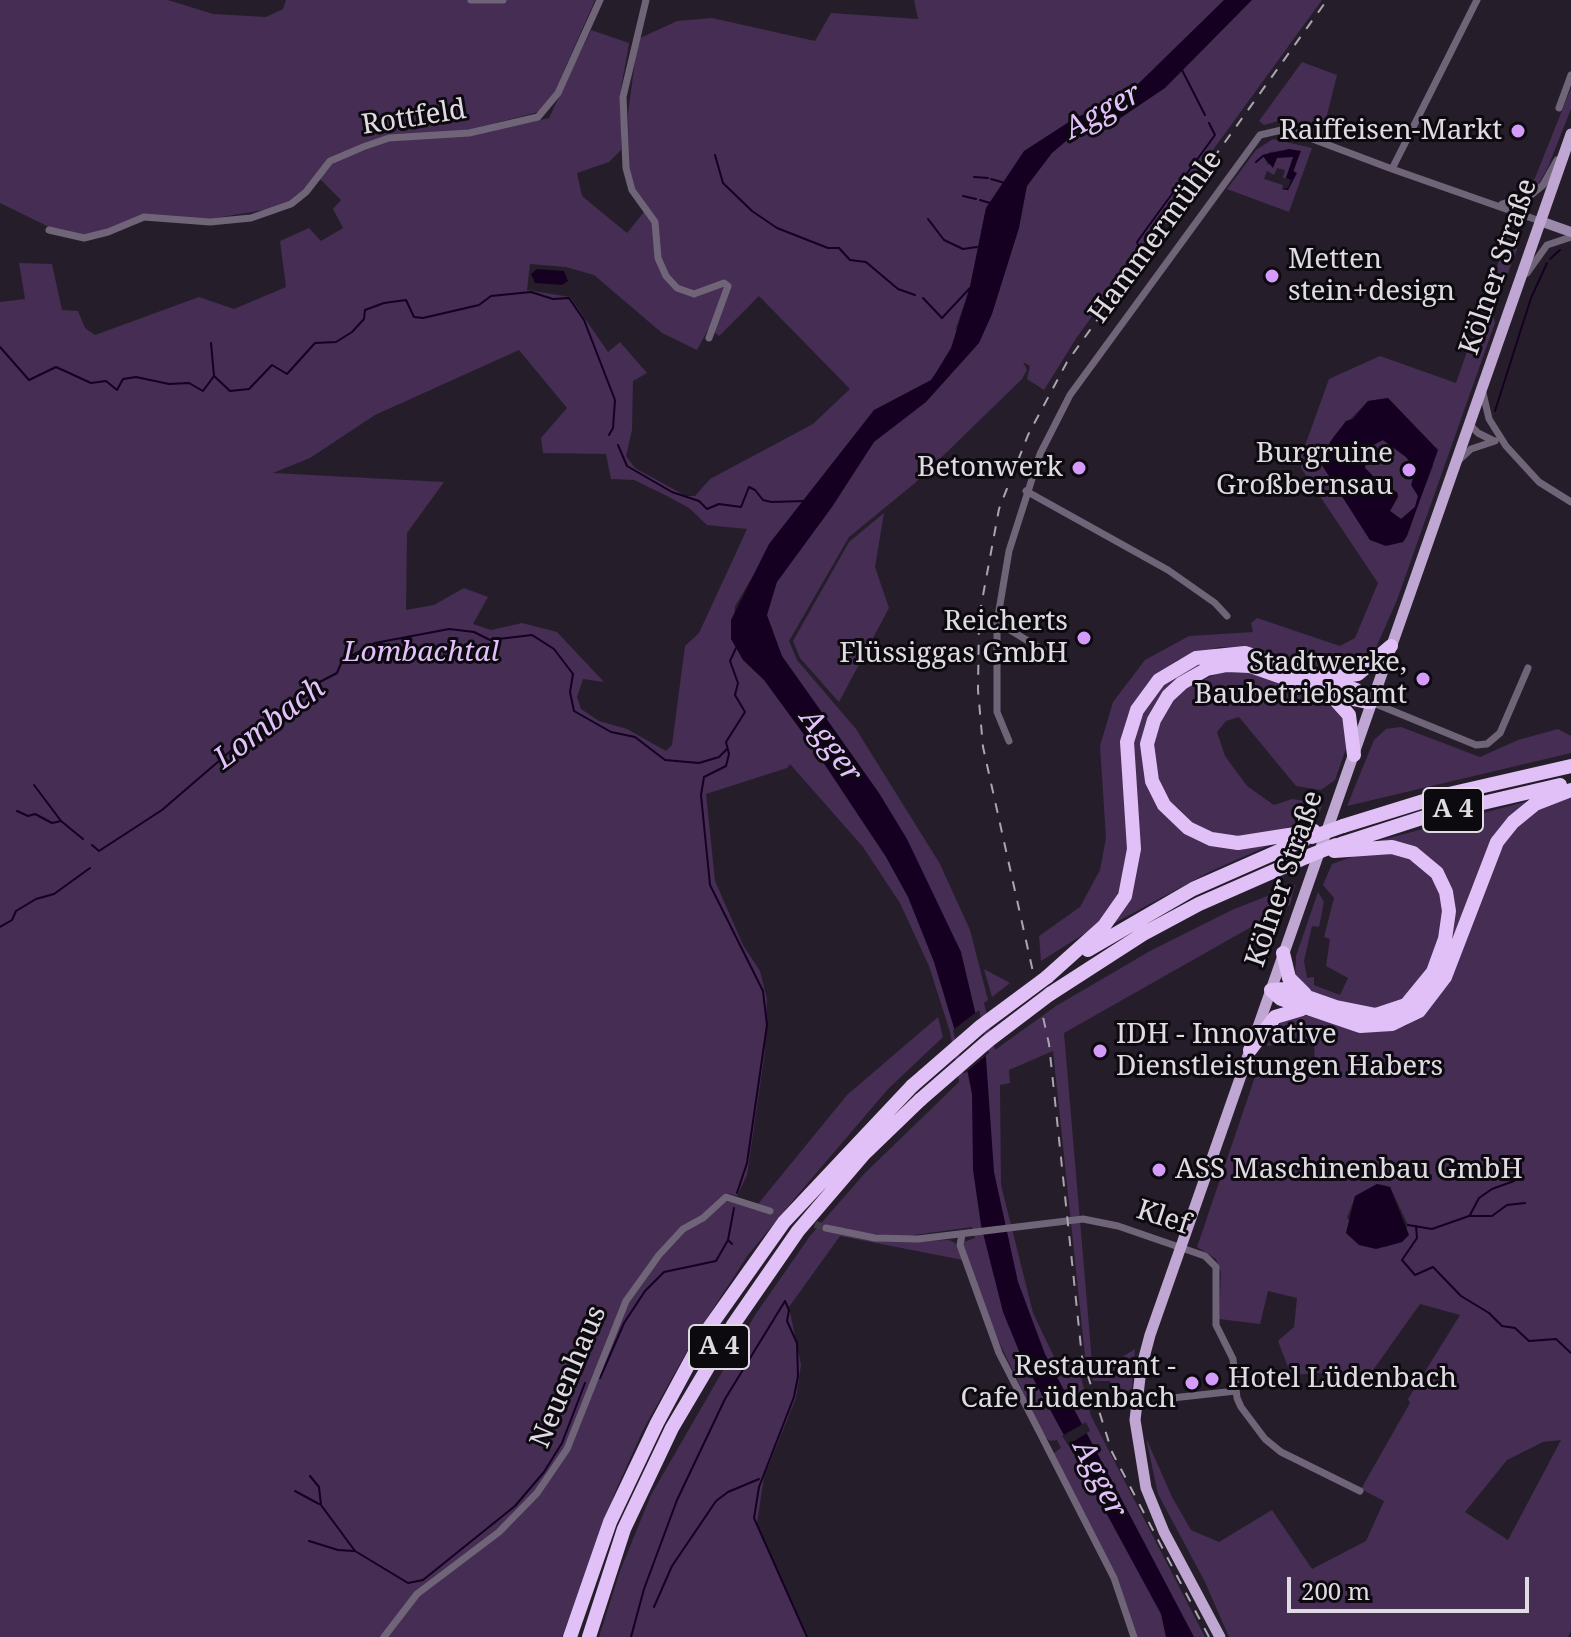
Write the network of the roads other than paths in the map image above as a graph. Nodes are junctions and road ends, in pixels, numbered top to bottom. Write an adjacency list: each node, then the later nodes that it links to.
1 (471, 0): 2 (street)
2 (503, 0)
3 (600, 0): 12 (street, Rottfeld)
4 (646, 0): 15 (street)
5 (1477, 0): 9 (street)
6 (1571, 75): 7 (street)
7 (1559, 108)
8 (1570, 138): 10 (street); 11 (main road, Kölner Straße)
9 (1392, 169): 10 (street, Hammermühle); 21 (street, Hammermühle)
10 (1497, 204): 11 (street, Hammermühle)
11 (1540, 221): 13 (street); 14 (main road, Kölner Straße)
12 (49, 230)
13 (1571, 235): 14 (street)
14 (1516, 292): 16 (main road, Kölner Straße)
15 (709, 338)
16 (1482, 389): 17 (main road, Kölner Straße); 19 (street)
17 (1470, 425): 18 (street); 20 (main road, Kölner Straße)
18 (1495, 441): 19 (street); 20 (street)
19 (1506, 446): 22 (street)
20 (1457, 462): 25 (main road, Kölner Straße)
21 (1026, 491): 23 (street); 24 (street, Hammermühle)
22 (1571, 502)
23 (1227, 616)
24 (997, 622): 26 (street); 31 (street, Hammermühle)
25 (1391, 646): 28 (highway); 30 (main road, Kölner Straße)
26 (1051, 655)
27 (1528, 668): 30 (street)
28 (1325, 678): 30 (highway); 39 (highway)
29 (1330, 694): 30 (highway); 32 (highway); 36 (highway)
30 (1371, 702): 32 (main road, Kölner Straße)
31 (1009, 741)
32 (1354, 755): 38 (main road, Kölner Straße)
33 (1571, 766): 36 (highway, A 4, bridge)
34 (1571, 783): 37 (highway, A 4)
35 (1571, 790): 41 (highway)
36 (1313, 834): 39 (highway, A 4)
37 (1335, 848): 41 (highway); 52 (highway, A 4, bridge)
38 (1283, 953): 40 (main road, Kölner Straße); 41 (highway)
39 (1047, 977): 51 (highway, A 4, bridge)
40 (1271, 990): 41 (highway); 42 (main road, Kölner Straße)
41 (1307, 1003): 42 (highway)
42 (1250, 1050): 46 (main road, Kölner Straße)
43 (770, 1211): 50 (street, Neuenhaus)
44 (826, 1228): 45 (street)
45 (962, 1235): 46 (street, Klef); 53 (street)
46 (1181, 1247): 47 (street, Klef); 54 (main road, Kölner Straße)
47 (1236, 1391): 48 (street); 49 (street, Klef)
48 (1172, 1398)
49 (1360, 1491)
50 (384, 1637)
51 (570, 1637)
52 (589, 1637)
53 (1134, 1637)
54 (1220, 1637)

